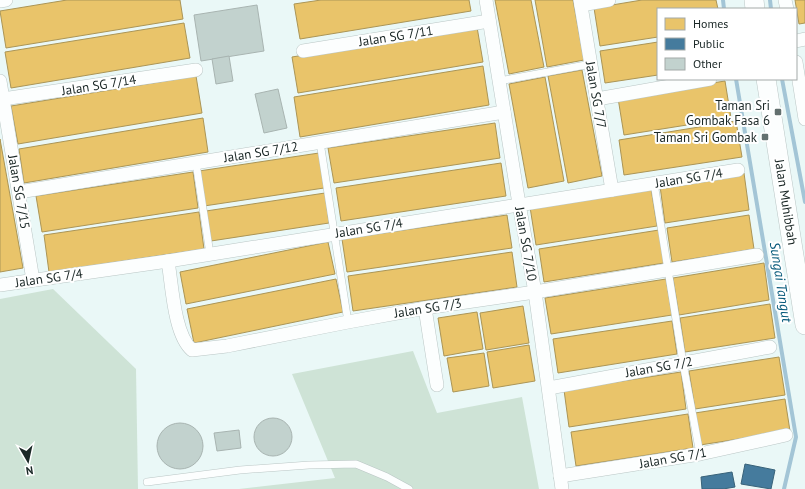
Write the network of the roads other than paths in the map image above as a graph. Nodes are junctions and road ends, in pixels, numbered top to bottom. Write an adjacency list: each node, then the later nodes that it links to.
1 (6, 0): 4 (street)
2 (486, 0): 6 (street, Jalan SG 7/10)
3 (609, 0): 5 (street)
4 (0, 1)
5 (580, 3): 8 (street, Jalan SG 7/7)
6 (489, 21): 7 (street, Jalan SG 7/11); 14 (street, Jalan SG 7/10)
7 (304, 50)
8 (591, 64): 14 (lane); 15 (street, Jalan SG 7/7)
9 (797, 68): 18 (street)
10 (196, 70): 16 (street, Jalan SG 7/14)
11 (704, 80): 15 (street)
12 (766, 80): 36 (street, Jalan Muhibbah)
13 (0, 81): 16 (street, Jalan SG 7/15)
14 (499, 81): 17 (street, Jalan SG 7/10)
15 (597, 99): 23 (street, Jalan SG 7/7)
16 (1, 100): 24 (street, Jalan SG 7/15)
17 (504, 112): 19 (street, Jalan SG 7/12); 25 (street, Jalan SG 7/10)
18 (805, 119)
19 (320, 142): 20 (street, Jalan SG 7/12); 26 (lane)
20 (196, 163): 24 (street, Jalan SG 7/12); 27 (lane)
21 (738, 170): 22 (street, Jalan SG 7/4)
22 (654, 183): 23 (street, Jalan SG 7/4); 30 (lane)
23 (612, 190): 25 (street, Jalan SG 7/4)
24 (19, 192): 31 (street, Jalan SG 7/15)
25 (519, 204): 26 (street, Jalan SG 7/4); 33 (street, Jalan SG 7/10)
26 (334, 234): 27 (street, Jalan SG 7/4); 35 (lane)
27 (210, 254): 29 (street, Jalan SG 7/4)
28 (757, 255): 30 (street, Jalan SG 7/3)
29 (168, 261): 31 (street, Jalan SG 7/4); 35 (street, Jalan SG 7/3)
30 (668, 270): 33 (street, Jalan SG 7/3); 38 (lane)
31 (33, 280): 32 (street, Jalan SG 7/4)
32 (0, 285)
33 (535, 292): 34 (street, Jalan SG 7/3); 40 (street, Jalan SG 7/10)
34 (425, 308): 35 (street, Jalan SG 7/3); 39 (street)
35 (348, 322)
36 (805, 325)
37 (770, 347): 38 (street, Jalan SG 7/2)
38 (684, 363): 40 (street, Jalan SG 7/2); 42 (lane)
39 (437, 385)
40 (549, 388): 44 (street, Jalan SG 7/10)
41 (786, 435): 42 (street, Jalan SG 7/1)
42 (700, 454): 44 (street, Jalan SG 7/1)
43 (147, 482): 45 (lane)
44 (561, 483)
45 (409, 489)

